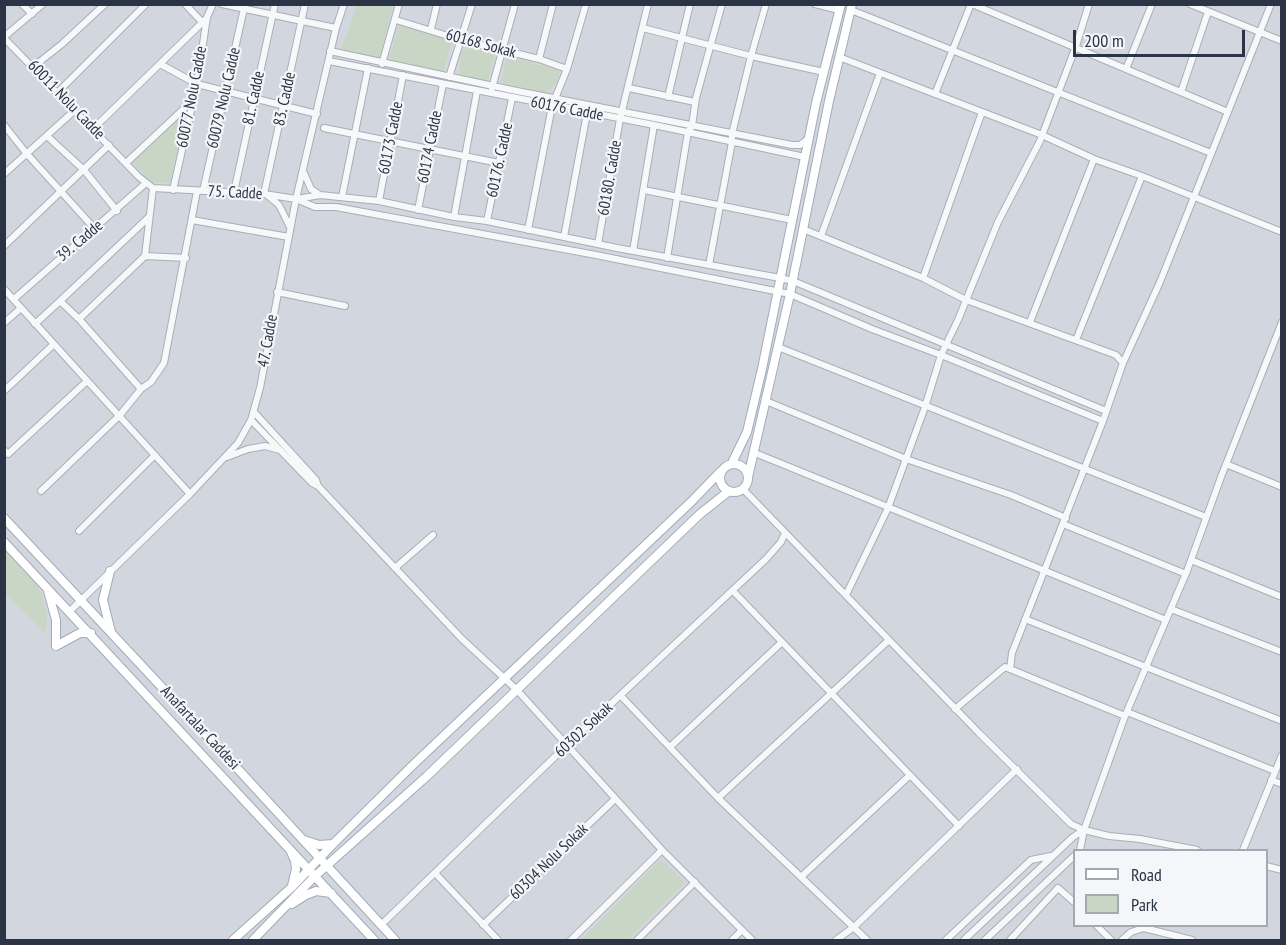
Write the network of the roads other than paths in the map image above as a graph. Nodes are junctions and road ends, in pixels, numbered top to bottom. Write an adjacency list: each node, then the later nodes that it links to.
1 (22, 4): 31 (street)
2 (44, 4): 31 (street)
3 (105, 4): 55 (street)
4 (146, 4): 70 (street)
5 (185, 4): 33 (street)
6 (213, 4): 33 (street, 60077 Nolu Cadde)
7 (222, 4): 27 (street)
8 (275, 4): 32 (street, 81. Cadde)
9 (305, 4): 35 (street, 83. Cadde)
10 (344, 4): 36 (street, 47. Cadde)
11 (399, 4): 34 (street)
12 (436, 4): 38 (street)
13 (472, 4): 42 (street)
14 (515, 4): 46 (street)
15 (553, 4): 51 (street)
16 (586, 4): 57 (street)
17 (648, 4): 37 (street, 60180. Cadde)
18 (690, 4): 40 (street)
19 (722, 4): 44 (street)
20 (766, 4): 49 (street)
21 (815, 4): 28 (street)
22 (972, 4): 45 (street); 48 (street)
23 (1089, 4): 45 (street)
24 (1152, 4): 58 (street)
25 (1190, 4): 30 (street)
26 (1271, 4): 39 (street)
27 (244, 7): 32 (street); 68 (street, 60079 Nolu Cadde)
28 (840, 7): 60 (main road)
29 (851, 8): 48 (street); 50 (main road)
30 (1208, 12): 39 (street); 72 (street)
31 (32, 14): 41 (street)
32 (273, 15): 35 (street); 76 (street, 81. Cadde)
33 (205, 20): 54 (street); 64 (street, 60077 Nolu Cadde)
34 (396, 20): 38 (street, 60168 Sokak); 53 (street)
35 (302, 21): 36 (street); 81 (street, 83. Cadde)
36 (336, 28): 47 (street, 47. Cadde)
37 (643, 28): 40 (street); 67 (street, 60180. Cadde)
38 (430, 29): 42 (street, 60168 Sokak)
39 (1260, 33): 43 (street); 86 (street)
40 (681, 37): 44 (street); 75 (street)
41 (4, 38): 55 (street, 60011 Nolu Cadde)
42 (461, 40): 46 (street, 60168 Sokak); 63 (street)
43 (1281, 41)
44 (711, 45): 49 (street); 80 (street)
45 (1075, 48): 58 (street); 71 (street)
46 (504, 50): 51 (street, 60168 Sokak); 66 (street)
47 (330, 51): 52 (street, 47. Cadde); 53 (street)
48 (953, 51): 71 (street); 74 (street)
49 (750, 56): 60 (street); 97 (street)
50 (839, 57): 61 (street); 139 (main road)
51 (539, 59): 57 (street, 60168 Sokak)
52 (329, 61): 56 (street, 60176 Cadde); 88 (street, 47. Cadde)
53 (382, 63): 59 (street); 63 (street)
54 (160, 64): 64 (street); 94 (street)
55 (33, 67): 70 (street, 60011 Nolu Cadde)
56 (368, 68): 59 (street, 60176 Cadde); 96 (street)
57 (567, 69): 78 (street)
58 (1126, 69): 72 (street)
59 (380, 70): 62 (street, 60176 Cadde)
60 (824, 72): 100 (main road)
61 (880, 73): 74 (street); 143 (street)
62 (403, 75): 65 (street, 60176 Cadde); 101 (street, 60173 Cadde)
63 (448, 77): 66 (street)
64 (197, 84): 68 (street); 79 (street, 60077 Nolu Cadde)
65 (443, 84): 69 (street, 60176 Cadde); 104 (street, 60174 Cadde)
66 (493, 86): 73 (street); 78 (street)
67 (629, 88): 75 (street); 84 (street, 60180. Cadde)
68 (225, 91): 76 (street); 121 (street, 60079 Nolu Cadde)
69 (477, 91): 73 (street, 60176 Cadde); 107 (street)
70 (58, 92): 83 (street, 60011 Nolu Cadde)
71 (1059, 92): 98 (street); 105 (street)
72 (1181, 92): 86 (street)
73 (491, 94): 77 (street, 60176 Cadde)
74 (935, 94): 85 (street)
75 (669, 97): 80 (street)
76 (254, 98): 81 (street); 122 (street, 81. Cadde)
77 (512, 98): 82 (street, 60176 Cadde); 111 (street, 60176. Cadde)
78 (555, 98): 82 (street); 84 (street)
79 (192, 101): 110 (street); 118 (street, 60077 Nolu Cadde)
80 (695, 102): 91 (street)
81 (284, 106): 88 (street); 123 (street, 83. Cadde)
82 (552, 106): 87 (street, 60176 Cadde); 141 (street)
83 (74, 111): 94 (street, 60011 Nolu Cadde); 99 (street)
84 (623, 112): 89 (street, 60180. Cadde); 91 (street)
85 (982, 112): 98 (street); 154 (street)
86 (1228, 112): 105 (street)
87 (587, 113): 89 (street, 60176 Cadde); 145 (street)
88 (317, 114): 113 (street, 47. Cadde)
89 (620, 119): 90 (street, 60176 Cadde); 146 (street, 60180. Cadde)
90 (654, 125): 95 (street, 60176 Cadde); 119 (street)
91 (692, 126): 95 (street); 97 (street)
92 (6, 128): 106 (street)
93 (324, 128): 96 (street)
94 (93, 129): 103 (street, 60011 Nolu Cadde)
95 (687, 132): 102 (street, 60176 Cadde); 126 (street)
96 (354, 134): 101 (street); 125 (street)
97 (732, 134): 100 (street); 102 (street)
98 (1042, 135): 109 (street); 161 (street)
99 (47, 136): 106 (street); 112 (street)
100 (809, 136): 108 (main road)
101 (390, 141): 104 (street); 129 (street, 60173 Cadde)
102 (732, 142): 108 (street, 60176 Cadde); 130 (street)
103 (109, 145): 110 (street, 60011 Nolu Cadde); 112 (street)
104 (429, 149): 107 (street); 131 (street, 60174 Cadde)
105 (1211, 153): 127 (street)
106 (27, 154): 114 (street); 120 (street)
107 (466, 156): 111 (street); 134 (street)
108 (805, 157): 136 (main road)
109 (1094, 159): 115 (street); 166 (street)
110 (126, 163): 116 (street, 60011 Nolu Cadde)
111 (499, 163): 137 (street, 60176. Cadde)
112 (84, 170): 120 (street); 132 (street)
113 (304, 173): 124 (street); 128 (street, 47. Cadde)
114 (4, 174)
115 (1142, 176): 127 (street); 170 (street)
116 (146, 183): 117 (street, 60011 Nolu Cadde); 132 (street, 39. Cadde)
117 (153, 188): 118 (street, 75. Cadde); 133 (street)
118 (173, 190): 121 (street, 75. Cadde)
119 (644, 190): 126 (street); 148 (street)
120 (62, 191): 138 (street); 147 (street)
121 (200, 191): 122 (street, 75. Cadde); 135 (street, 60079 Nolu Cadde)
122 (234, 192): 123 (street, 75. Cadde)
123 (266, 194): 128 (street, 75. Cadde); 140 (street)
124 (320, 195): 125 (street); 128 (street)
125 (342, 197): 129 (street)
126 (677, 197): 130 (street); 151 (street)
127 (1194, 197): 142 (street); 175 (street)
128 (296, 200): 140 (street, 47. Cadde); 158 (street, 75. Cadde)
129 (379, 201): 131 (street)
130 (719, 206): 136 (street); 152 (street)
131 (418, 210): 134 (street)
132 (117, 211): 138 (street, 39. Cadde)
133 (149, 217): 149 (street); 162 (street)
134 (454, 217): 137 (street)
135 (192, 220): 144 (street); 150 (street, 60079 Nolu Cadde)
136 (792, 220): 153 (main road)
137 (487, 221): 141 (street)
138 (94, 228): 160 (street, 39. Cadde)
139 (803, 229): 143 (street); 155 (main road)
140 (291, 230): 144 (street, 47. Cadde)
141 (528, 230): 145 (street)
142 (1281, 232)
143 (820, 236): 154 (street)
144 (290, 237): 157 (street, 47. Cadde)
145 (564, 237): 146 (street)
146 (598, 244): 148 (street)
147 (4, 246)
148 (633, 251): 151 (street)
149 (145, 256): 150 (street); 165 (street)
150 (186, 258): 177 (street, 60079 Nolu Cadde)
151 (668, 258): 152 (street)
152 (709, 265): 153 (street)
153 (780, 278): 155 (street); 158 (main road)
154 (923, 278): 161 (street)
155 (793, 281): 159 (main road); 172 (street)
156 (4, 289): 160 (street)
157 (277, 292): 163 (street); 182 (street, 47. Cadde)
158 (777, 292): 159 (street, 75. Cadde); 192 (main road)
159 (790, 294): 173 (main road); 174 (street, 75. Cadde)
160 (14, 299): 164 (street)
161 (966, 300): 166 (street); 172 (street)
162 (60, 301): 165 (street); 169 (street)
163 (345, 306)
164 (21, 308): 168 (street); 169 (street)
165 (79, 319): 177 (street)
166 (1030, 322): 170 (street)
167 (1281, 322): 193 (street)
168 (4, 323)
169 (35, 324): 171 (street)
170 (1076, 340): 175 (street)
171 (54, 344): 176 (street); 178 (street)
172 (946, 345): 174 (street); 181 (street)
173 (778, 347): 179 (main road); 180 (street)
174 (941, 355): 180 (street); 185 (street, 75. Cadde)
175 (1123, 363): 181 (street)
176 (87, 381): 183 (street); 187 (street)
177 (141, 389): 183 (street, 60079 Nolu Cadde)
178 (4, 391)
179 (766, 401): 188 (main road); 191 (street)
180 (925, 407): 191 (street); 194 (street)
181 (1106, 411): 185 (street)
182 (254, 412): 184 (street, 47. Cadde); 197 (street)
183 (120, 415): 189 (street); 200 (street, 60079 Nolu Cadde)
184 (251, 420): 186 (street); 190 (street, 47. Cadde)
185 (1103, 421): 194 (street)
186 (280, 450): 190 (street); 197 (street)
187 (6, 452)
188 (755, 453): 196 (main road); 203 (street)
189 (155, 455): 202 (street); 207 (street)
190 (224, 458): 202 (street, 47. Cadde)
191 (906, 459): 203 (street); 206 (street)
192 (732, 464): 195 (main road); 196 (main road)
193 (1226, 464): 198 (street); 204 (street)
194 (1084, 469): 204 (street); 206 (street)
195 (720, 472): 201 (main road); 232 (main road)
196 (748, 477): 199 (main road)
197 (318, 486): 212 (street)
198 (1281, 487)
199 (742, 489): 201 (main road); 208 (street)
200 (41, 491)
201 (729, 491): 233 (main road)
202 (190, 494): 214 (street, 47. Cadde)
203 (888, 508): 213 (street); 218 (street)
204 (1206, 517): 211 (street)
205 (4, 518): 220 (main road, Anafartalar Caddesi)
206 (1064, 521): 213 (street); 215 (street)
207 (79, 531)
208 (785, 533): 217 (street, 60302 Sokak); 218 (street)
209 (433, 534): 212 (street)
210 (4, 542): 216 (main road, Anafartalar Caddesi)
211 (1191, 560): 215 (street); 219 (street)
212 (395, 568): 232 (street)
213 (1044, 570): 223 (street); 224 (street)
214 (110, 571): 220 (street, 47. Cadde); 225 (main road)
215 (1186, 574): 221 (street)
216 (47, 587): 222 (main road, Anafartalar Caddesi); 226 (main road)
217 (733, 591): 228 (street); 235 (street, 60302 Sokak)
218 (846, 595): 227 (street)
219 (1281, 597)
220 (80, 600): 222 (street, 47. Cadde); 225 (main road, Anafartalar Caddesi)
221 (1171, 609): 224 (street); 229 (street)
222 (70, 611): 226 (main road, Anafartalar Caddesi)
223 (1025, 620): 230 (street); 231 (street)
224 (1166, 620): 230 (street)
225 (111, 632): 251 (main road, Anafartalar Caddesi)
226 (91, 633): 253 (main road, Anafartalar Caddesi)
227 (889, 640): 234 (street); 236 (street)
228 (782, 642): 234 (street); 240 (street)
229 (1281, 652)
230 (1146, 667): 237 (street); 238 (street)
231 (1010, 669): 236 (street); 237 (street)
232 (504, 678): 233 (street); 252 (main road)
233 (517, 690): 239 (street); 261 (main road)
234 (832, 694): 244 (street); 247 (street)
235 (621, 696): 239 (street, 60302 Sokak); 240 (street)
236 (955, 709): 242 (street)
237 (1126, 714): 243 (street); 250 (street)
238 (1281, 721)
239 (567, 745): 248 (street); 263 (street, 60302 Sokak)
240 (670, 747): 247 (street)
241 (1281, 755): 243 (street)
242 (1017, 769): 249 (street); 250 (street)
243 (1275, 771): 245 (street)
244 (910, 775): 249 (street); 264 (street)
245 (1271, 780): 246 (street); 256 (street)
246 (1281, 784)
247 (718, 798): 264 (street)
248 (615, 799): 257 (street); 271 (street, 60304 Nolu Sokak)
249 (959, 826): 272 (street)
250 (1084, 830): 254 (street); 255 (street); 258 (street)
251 (301, 838): 252 (main road); 260 (main road, Anafartalar Caddesi)
252 (333, 844): 260 (main road)
253 (289, 846): 262 (main road, Anafartalar Caddesi); 266 (main road)
254 (1080, 849)
255 (1191, 849)
256 (1243, 849)
257 (662, 850): 265 (street); 281 (street)
258 (1053, 856): 287 (street); 288 (street)
259 (1073, 857): 289 (street)
260 (320, 858): 261 (main road, Anafartalar Caddesi); 262 (main road)
261 (326, 866): 262 (main road); 270 (main road, Anafartalar Caddesi)
262 (313, 872): 266 (main road); 267 (main road, Anafartalar Caddesi); 269 (main road)
263 (435, 873): 270 (street, 60302 Sokak); 271 (street)
264 (801, 877): 272 (street)
265 (695, 882): 274 (street); 282 (street)
266 (292, 887): 276 (main road)
267 (331, 893): 269 (main road); 278 (main road, Anafartalar Caddesi)
268 (1073, 901): 290 (street)
269 (284, 909): 277 (main road)
270 (381, 925): 279 (main road, Anafartalar Caddesi)
271 (483, 925): 280 (street)
272 (854, 927): 285 (street); 286 (street)
273 (1098, 927): 291 (street)
274 (742, 930): 283 (street); 284 (street)
275 (1168, 937): 292 (street); 293 (street)
276 (233, 940)
277 (253, 940)
278 (374, 940)
279 (394, 940)
280 (498, 940)
281 (571, 940)
282 (637, 940)
283 (732, 940)
284 (752, 940)
285 (836, 940)
286 (867, 940)
287 (946, 940)
288 (964, 940)
289 (985, 940)
290 (1010, 940)
291 (1112, 940)
292 (1122, 940)
293 (1192, 940)

